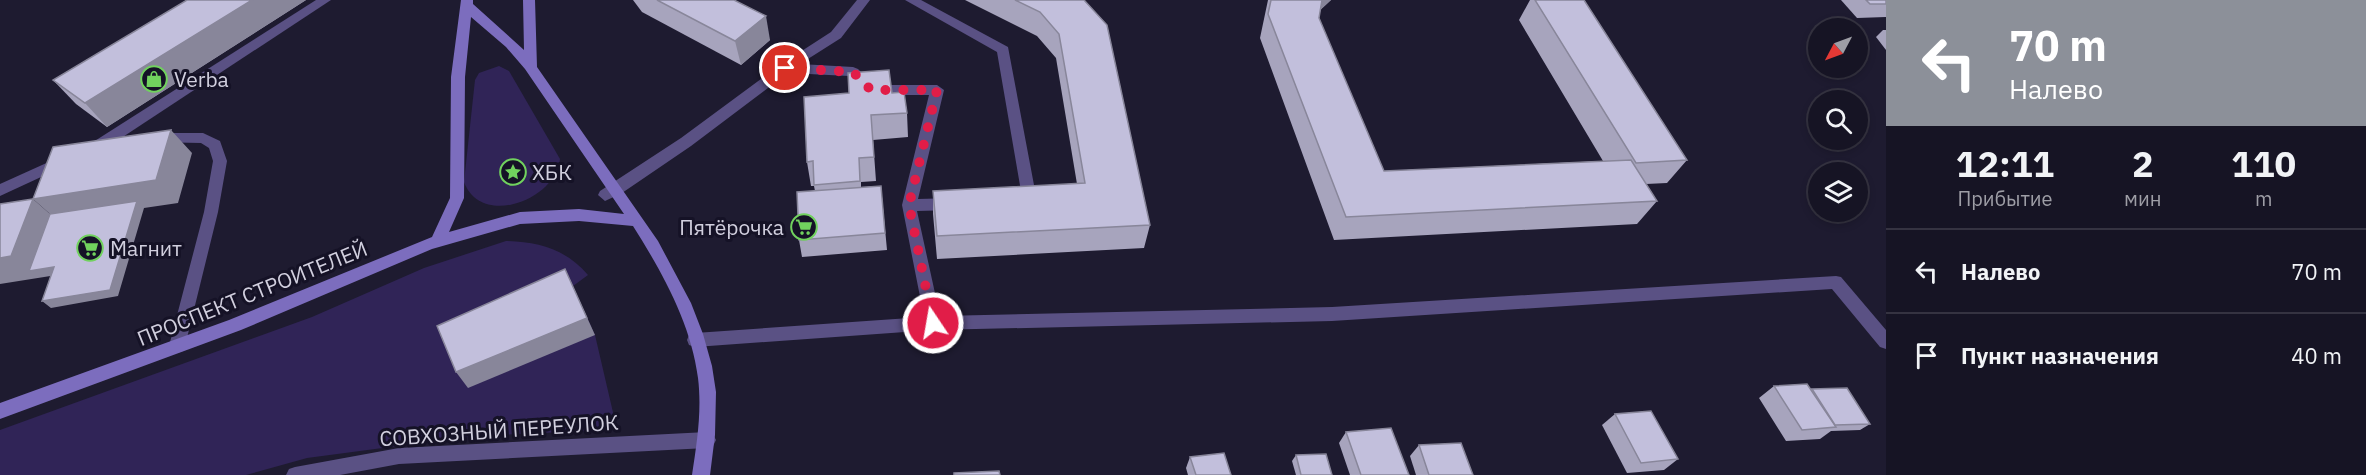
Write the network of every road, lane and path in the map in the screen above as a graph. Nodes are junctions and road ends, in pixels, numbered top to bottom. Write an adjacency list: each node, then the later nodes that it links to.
1 (325, 0): 8 (street)
2 (529, 0): 6 (main road)
3 (864, 0): 7 (street)
4 (911, 0): 11 (street)
5 (467, 3): 6 (main road); 15 (main road)
6 (531, 67): 9 (main road)
7 (785, 68): 9 (street); 13 (street)
8 (100, 146): 10 (street); 19 (street)
9 (617, 189): 14 (main road)
10 (0, 190)
11 (1008, 202)
12 (964, 203): 13 (street)
13 (909, 205): 16 (street)
14 (636, 221): 15 (main road, ПРОСПЕКТ СТРОИТЕЛЕЙ); 17 (main road)
15 (438, 241): 19 (main road, ПРОСПЕКТ СТРОИТЕЛЕЙ)
16 (933, 323): 17 (street); 18 (street)
17 (695, 340): 21 (main road)
18 (1886, 342)
19 (177, 346): 20 (main road, ПРОСПЕКТ СТРОИТЕЛЕЙ)
20 (0, 411)
21 (707, 440): 22 (street, СОВХОЗНЫЙ ПЕРЕУЛОК); 23 (main road)
22 (295, 475)
23 (701, 475)

